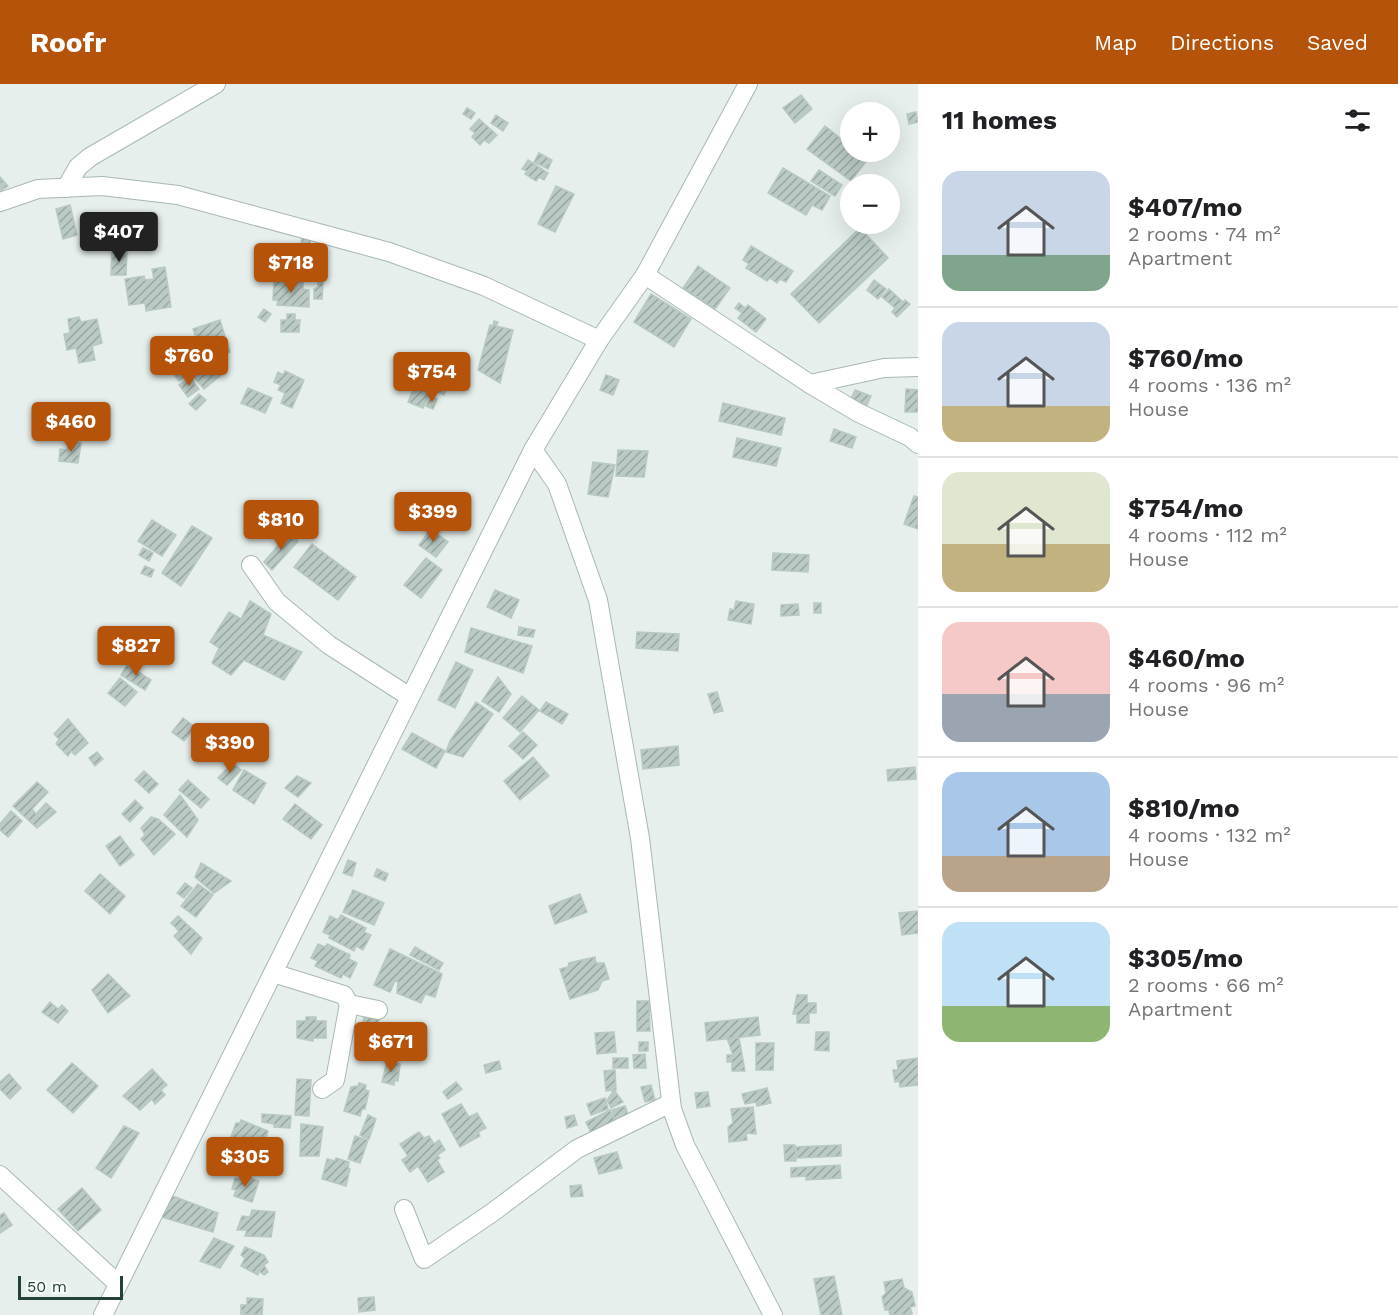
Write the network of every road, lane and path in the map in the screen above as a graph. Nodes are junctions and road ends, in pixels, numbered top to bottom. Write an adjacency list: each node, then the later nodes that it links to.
1 (216, 84): 3 (street)
2 (748, 84): 5 (street)
3 (66, 188): 4 (street); 6 (street)
4 (0, 202)
5 (645, 275): 6 (street); 8 (street)
6 (599, 340): 10 (street)
7 (918, 367): 8 (street)
8 (810, 384): 9 (street)
9 (918, 444)
10 (533, 450): 12 (street); 17 (street)
11 (251, 566): 12 (street)
12 (410, 697): 13 (street)
13 (273, 973): 14 (street); 20 (street)
14 (349, 1004): 15 (street); 16 (street)
15 (378, 1010)
16 (322, 1089)
17 (671, 1103): 19 (street); 22 (street)
18 (0, 1175): 20 (street)
19 (404, 1209)
20 (118, 1284): 21 (street)
21 (103, 1315)
22 (772, 1315)

